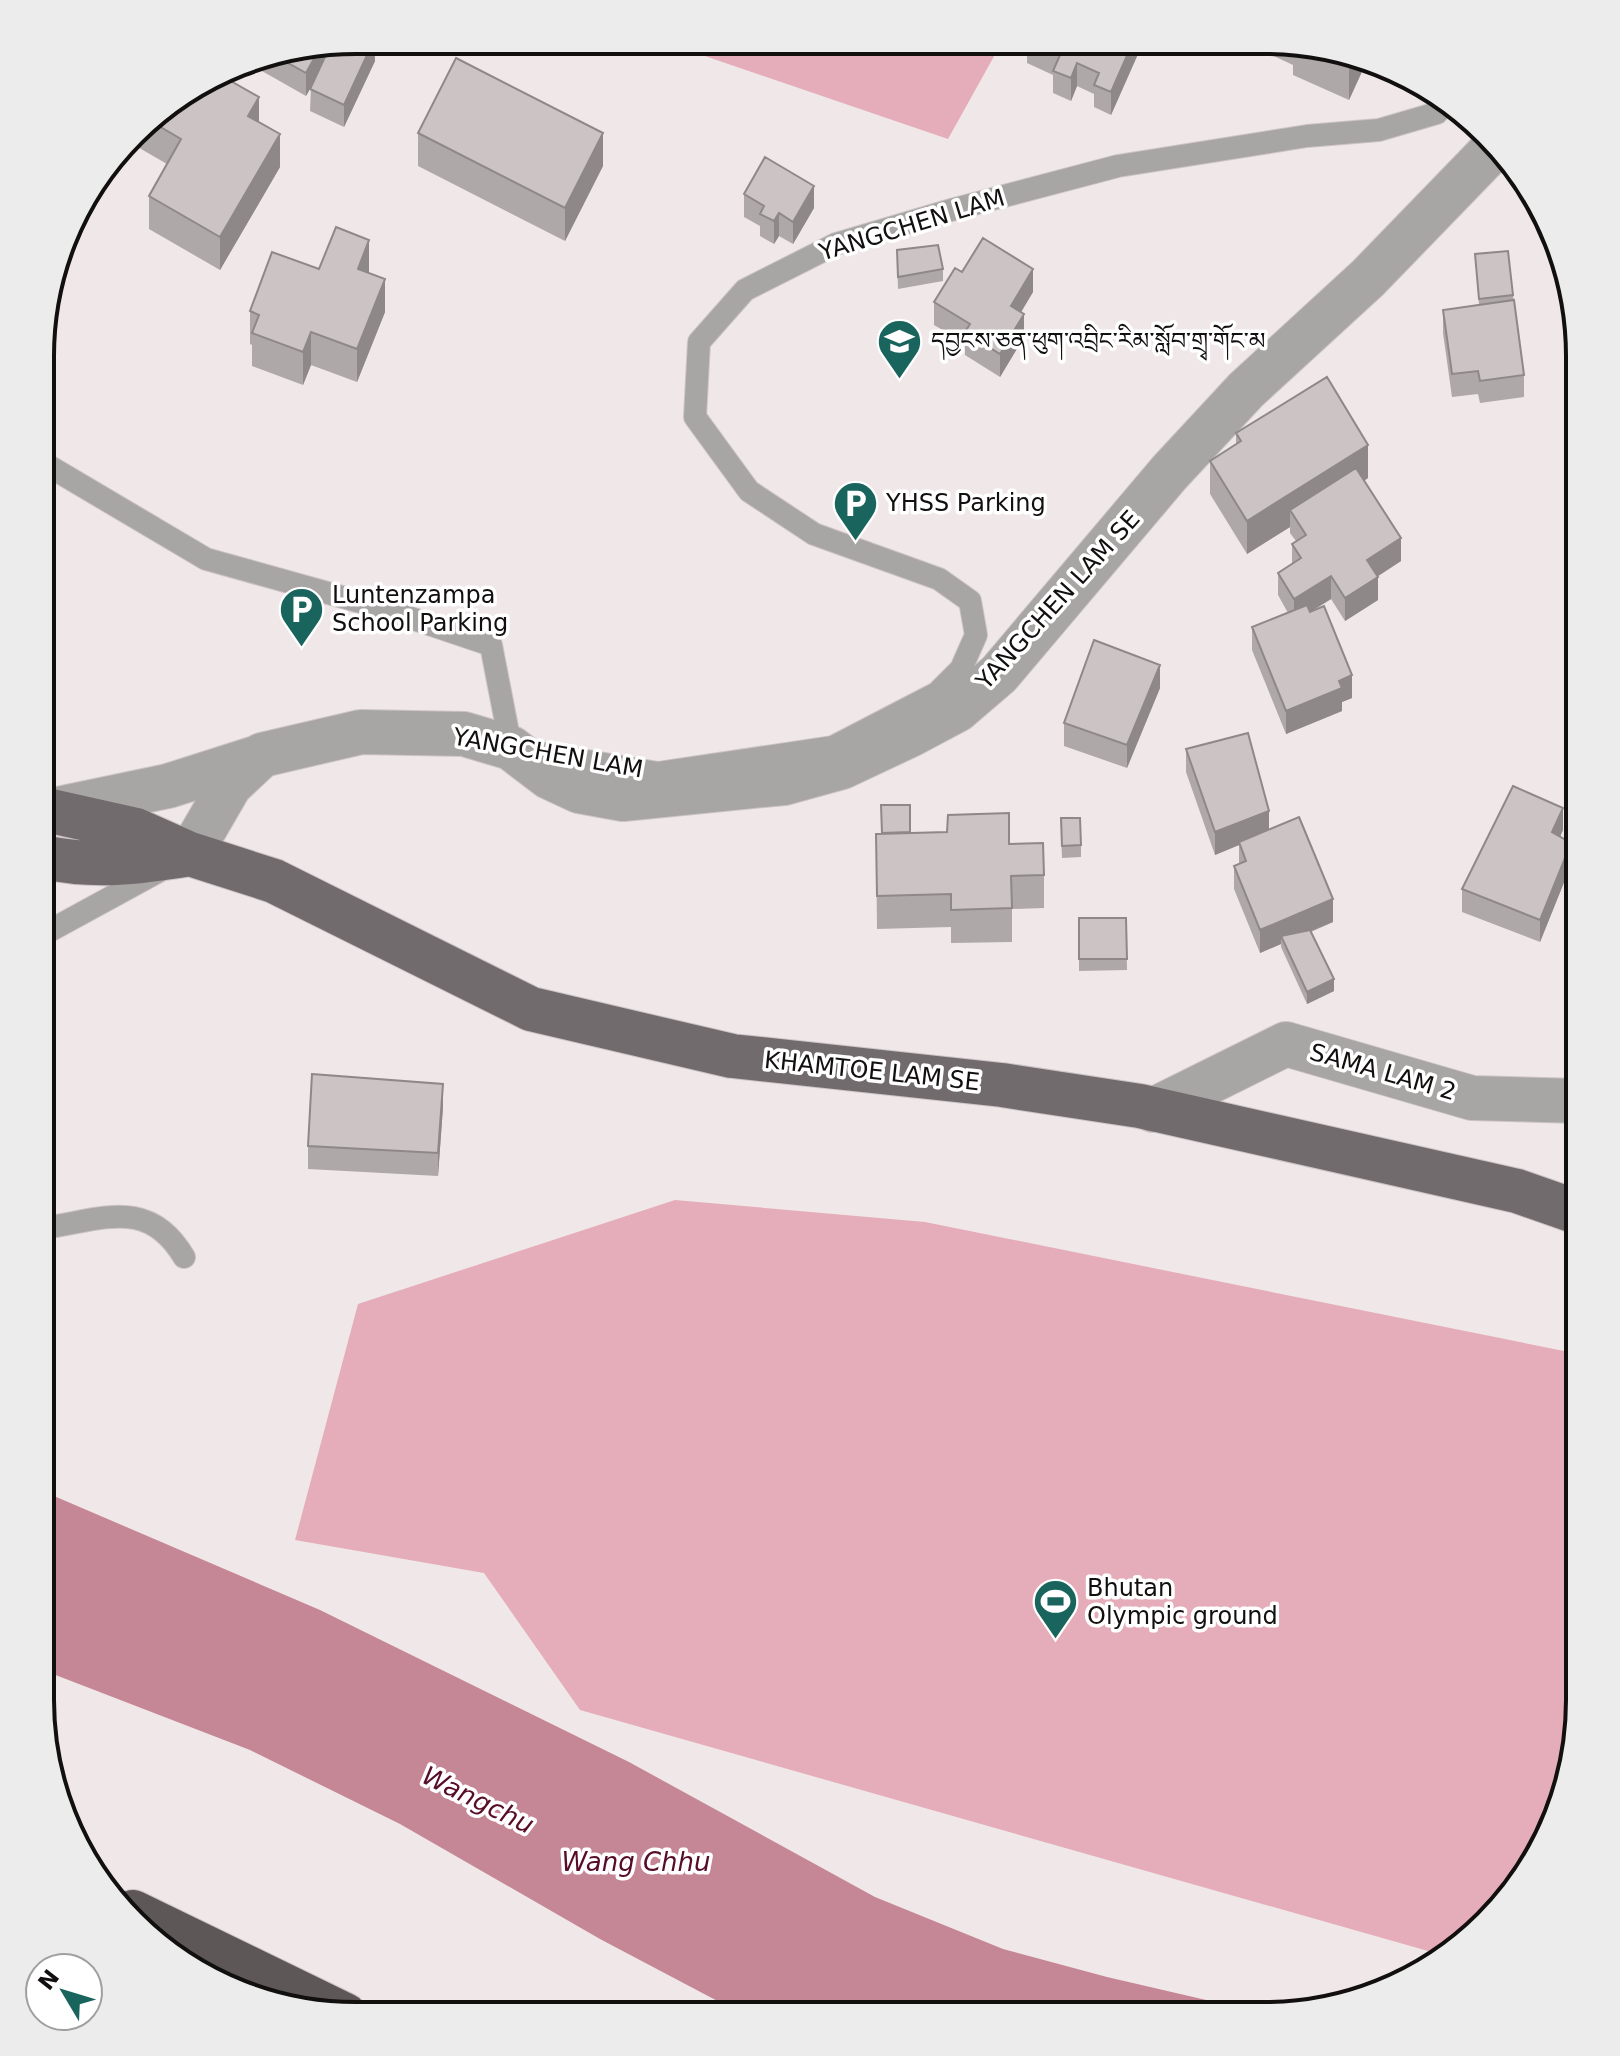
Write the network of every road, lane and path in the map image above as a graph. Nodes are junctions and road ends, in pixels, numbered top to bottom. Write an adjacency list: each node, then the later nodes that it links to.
1 (1439, 110): 4 (lane, YANGCHEN LAM)
2 (1488, 154): 4 (street, YANGCHEN LAM SE)
3 (54, 469): 4 (lane)
4 (511, 748): 5 (street, YANGCHEN LAM)
5 (262, 755): 6 (street, YANGCHEN LAM); 8 (street)
6 (54, 809)
7 (54, 811): 8 (main road, KHAMTOE LAM SE)
8 (190, 854): 9 (main road, KHAMTOE LAM SE); 10 (lane); 12 (main road, KHAMTOE LAM SE)
9 (54, 859)
10 (54, 928)
11 (1566, 1101): 12 (street, SAMA LAM 2)
12 (1153, 1110): 13 (main road, KHAMTOE LAM SE)
13 (1566, 1208)
14 (54, 1226): 15 (lane)
15 (184, 1257)
16 (151, 1921): 17 (highway)
17 (310, 1998)

